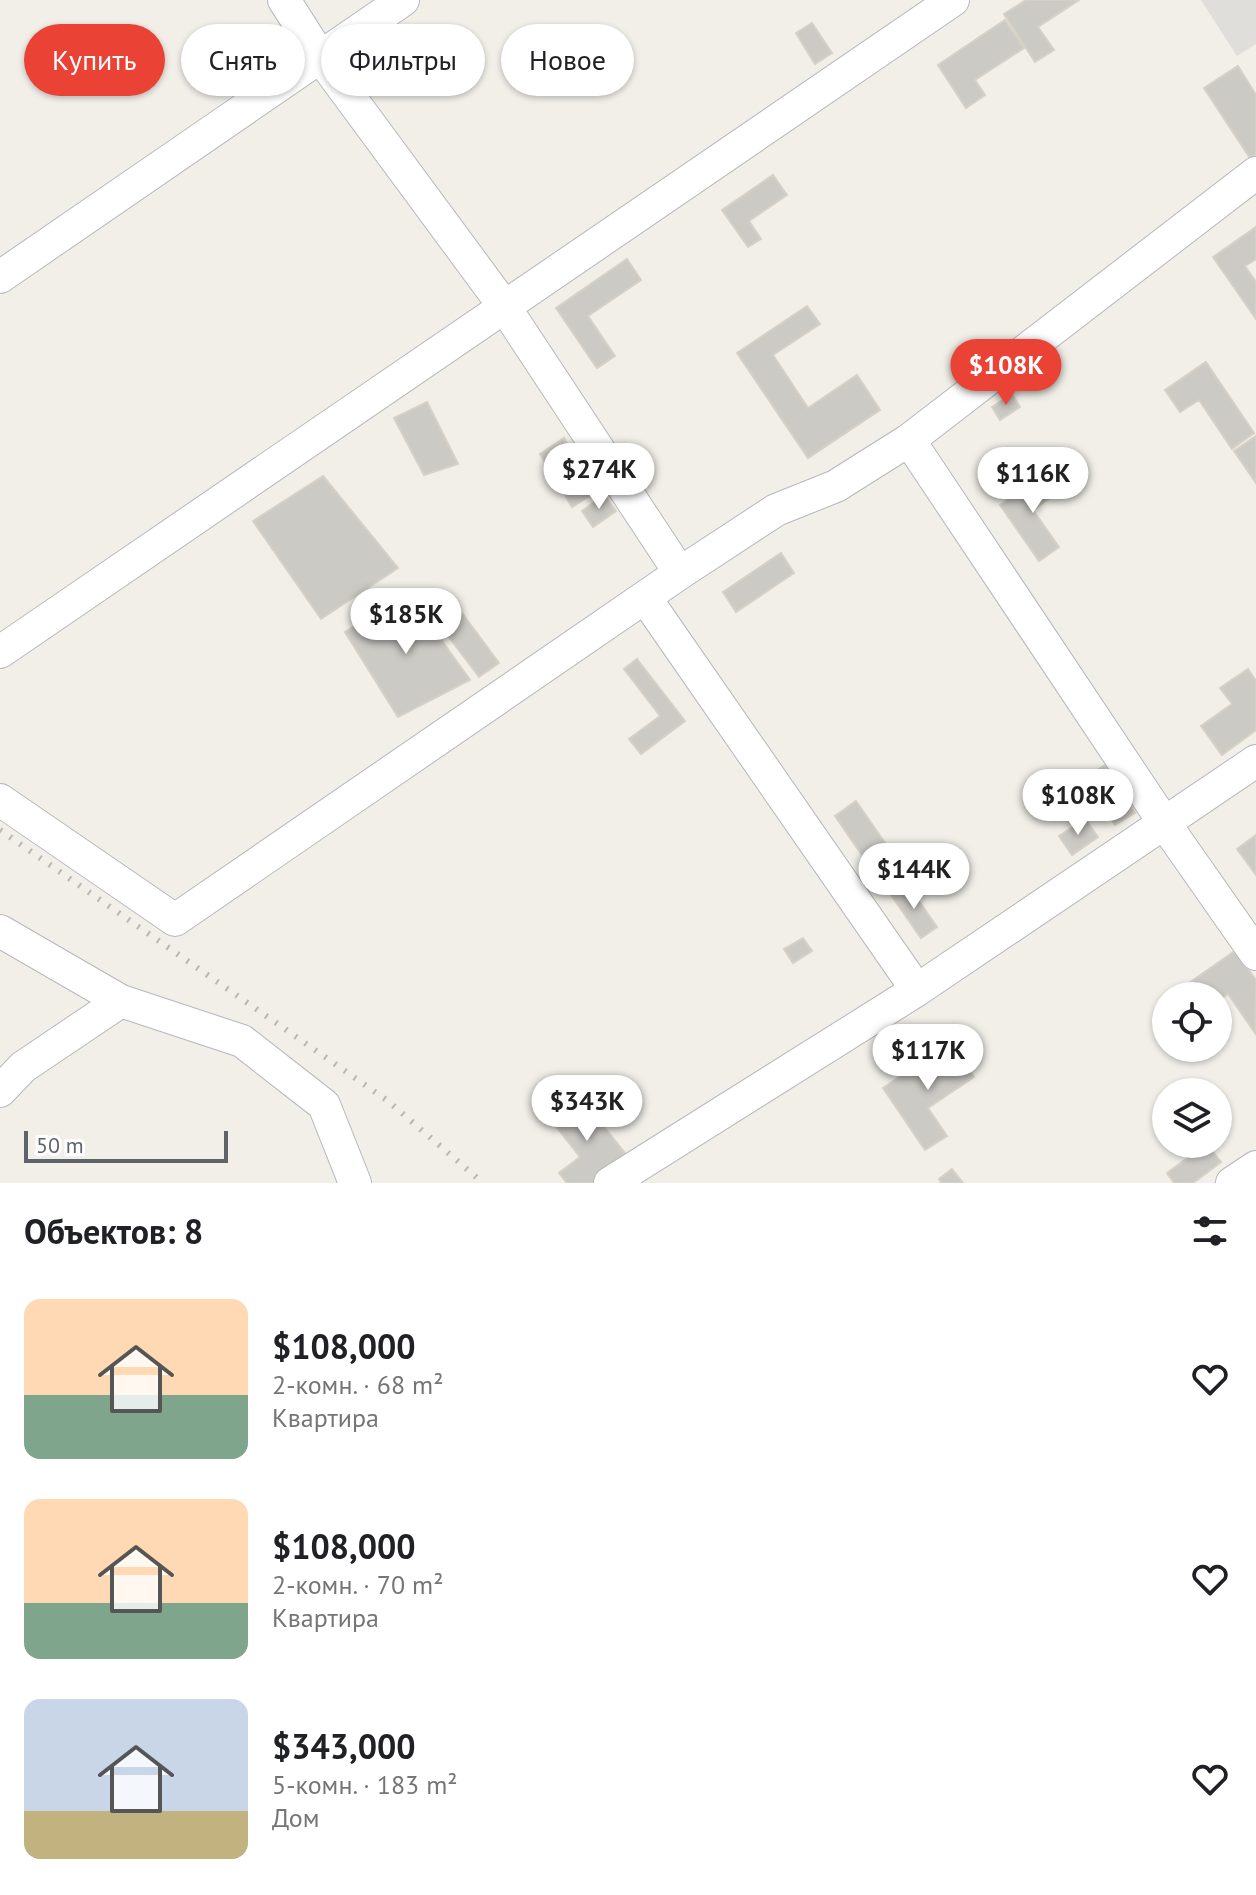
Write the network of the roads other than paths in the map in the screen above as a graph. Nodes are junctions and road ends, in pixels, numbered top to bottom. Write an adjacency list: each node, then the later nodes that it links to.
1 (284, 0): 5 (street)
2 (403, 0): 4 (street)
3 (953, 0): 9 (street)
4 (369, 24)
5 (321, 58): 8 (street)
6 (349, 96): 9 (street)
7 (1256, 173): 10 (street)
8 (0, 277)
9 (504, 306): 11 (street); 13 (street)
10 (909, 440): 11 (street); 16 (street)
11 (680, 573): 12 (street)
12 (646, 599): 15 (street); 19 (street)
13 (0, 652)
14 (1256, 761): 16 (street)
15 (0, 800)
16 (1165, 824): 18 (street); 19 (street)
17 (0, 931): 20 (street)
18 (1256, 954)
19 (917, 990): 24 (street)
20 (121, 1001): 21 (street); 23 (street)
21 (0, 1091)
22 (1256, 1167): 25 (street)
23 (355, 1183)
24 (610, 1183)
25 (1232, 1183)

